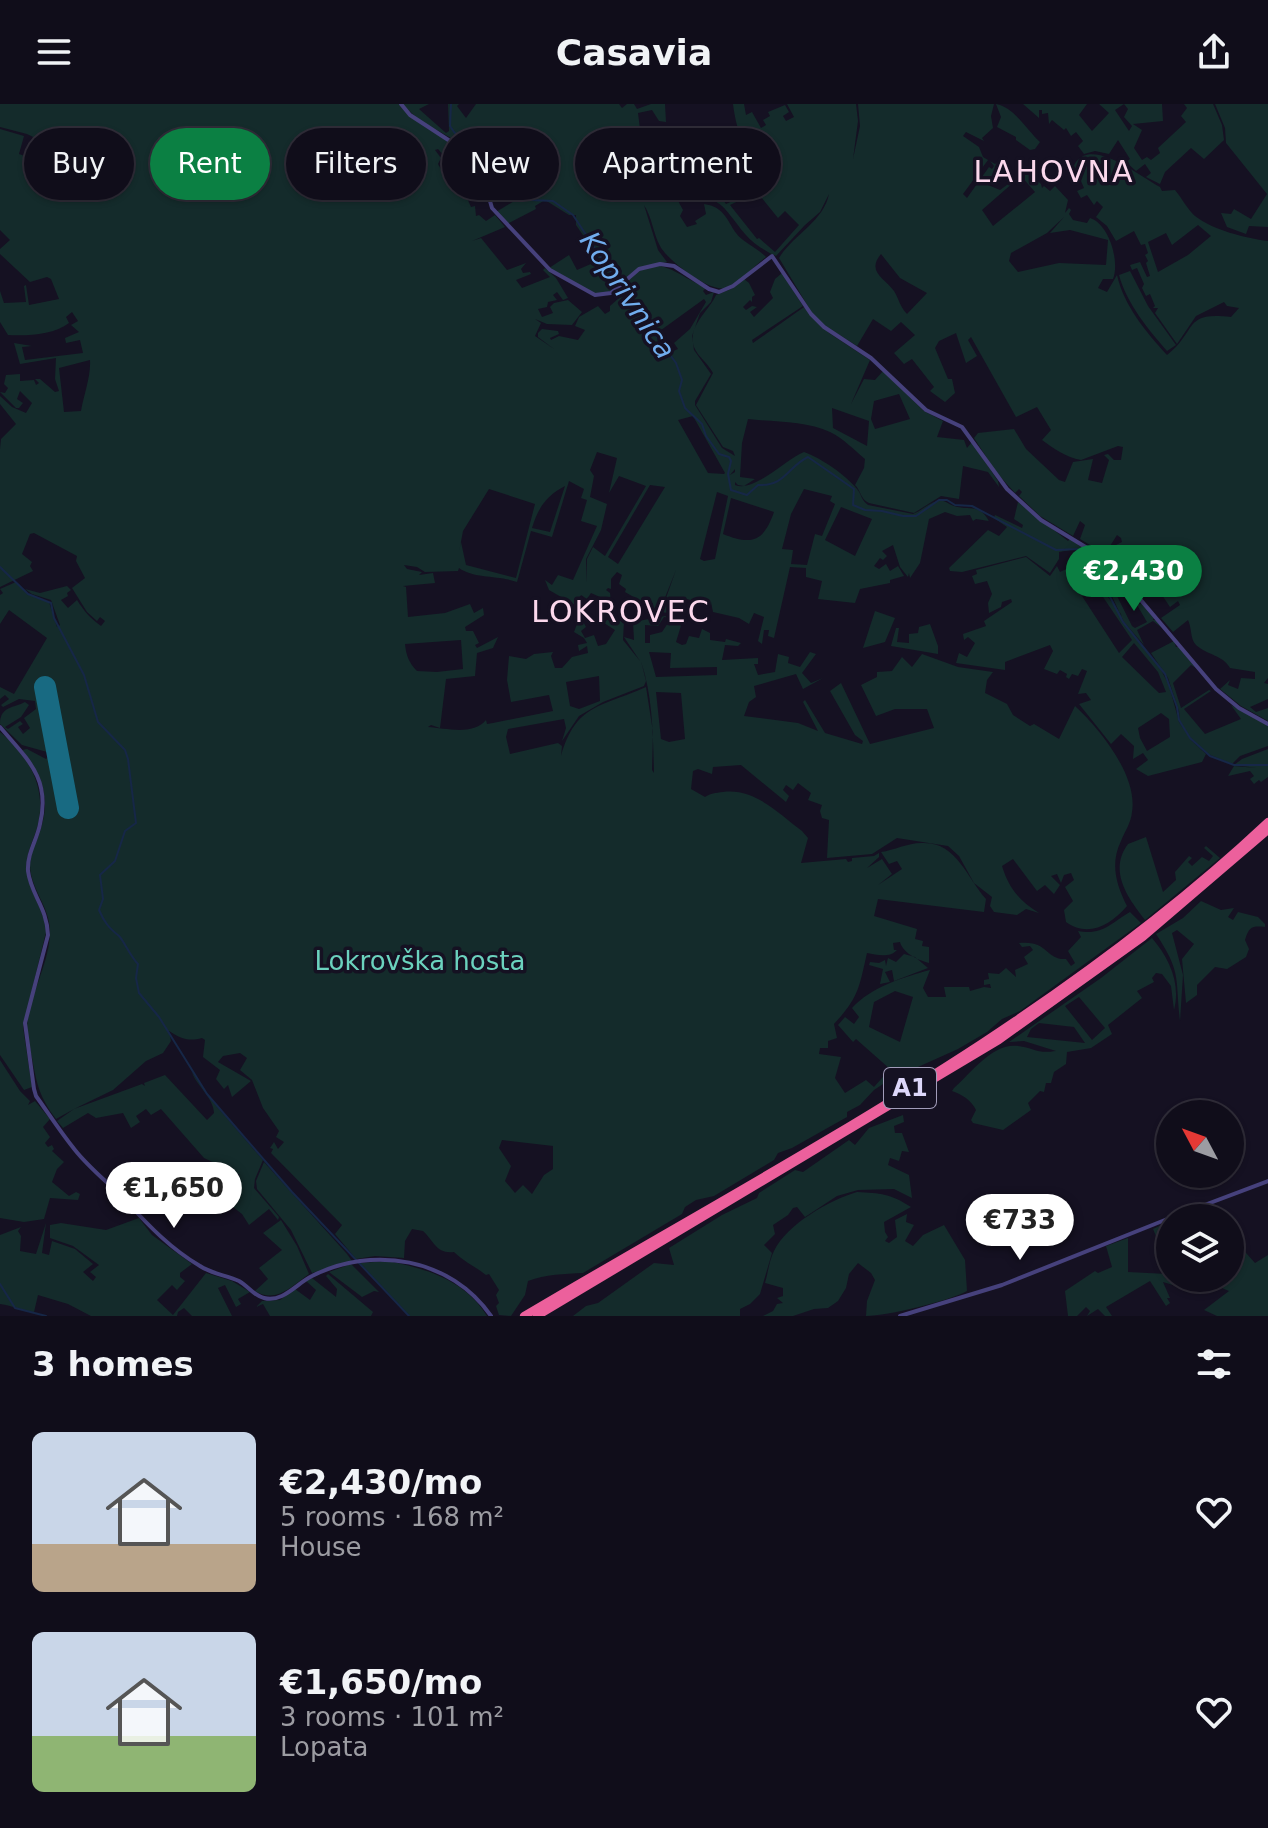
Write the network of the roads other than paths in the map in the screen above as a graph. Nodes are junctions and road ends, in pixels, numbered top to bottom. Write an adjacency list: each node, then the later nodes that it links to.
1 (401, 104): 2 (street)
2 (1268, 724)
3 (0, 727): 9 (street)
4 (1268, 822): 10 (highway, A1)
5 (1268, 830): 11 (highway, A1)
6 (1268, 1181): 7 (street)
7 (1207, 1204)
8 (1156, 1224): 12 (street)
9 (491, 1316)
10 (524, 1316)
11 (537, 1316)
12 (900, 1316)

